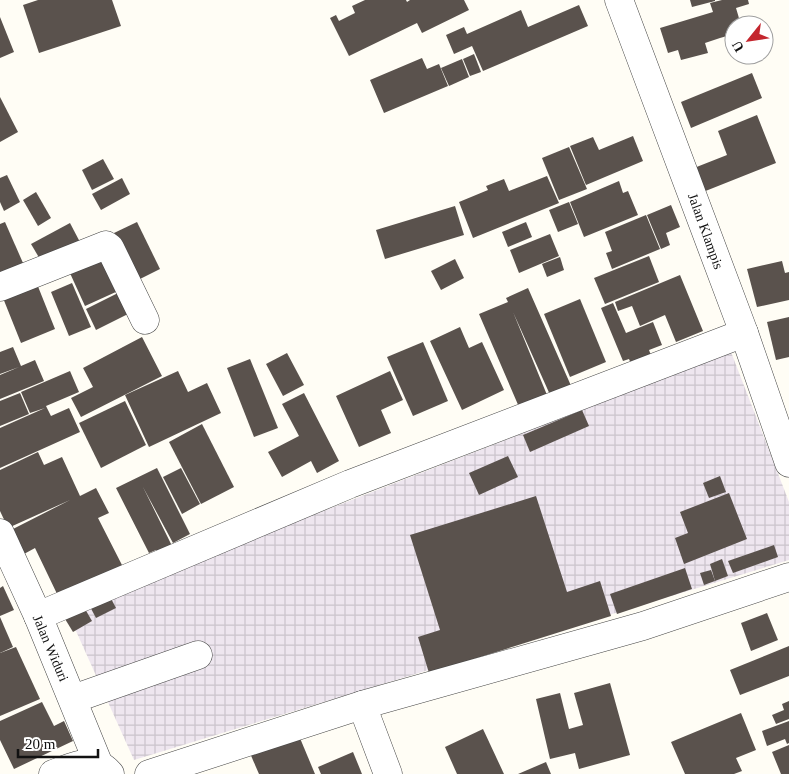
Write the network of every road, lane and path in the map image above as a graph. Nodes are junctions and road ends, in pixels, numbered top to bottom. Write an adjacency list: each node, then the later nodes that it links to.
1 (618, 0): 4 (street, Jalan Klampis)
2 (0, 287): 3 (street)
3 (145, 320)
4 (744, 333): 5 (street, Jalan Klampis); 8 (street)
5 (789, 463)
6 (0, 533): 8 (street, Jalan Widuri)
7 (789, 578): 11 (street)
8 (38, 616): 10 (street, Jalan Widuri)
9 (198, 655): 10 (street)
10 (73, 699): 12 (street, Jalan Widuri)
11 (362, 704): 14 (street); 15 (street)
12 (104, 770): 13 (street)
13 (53, 774)
14 (149, 774)
15 (388, 774)

